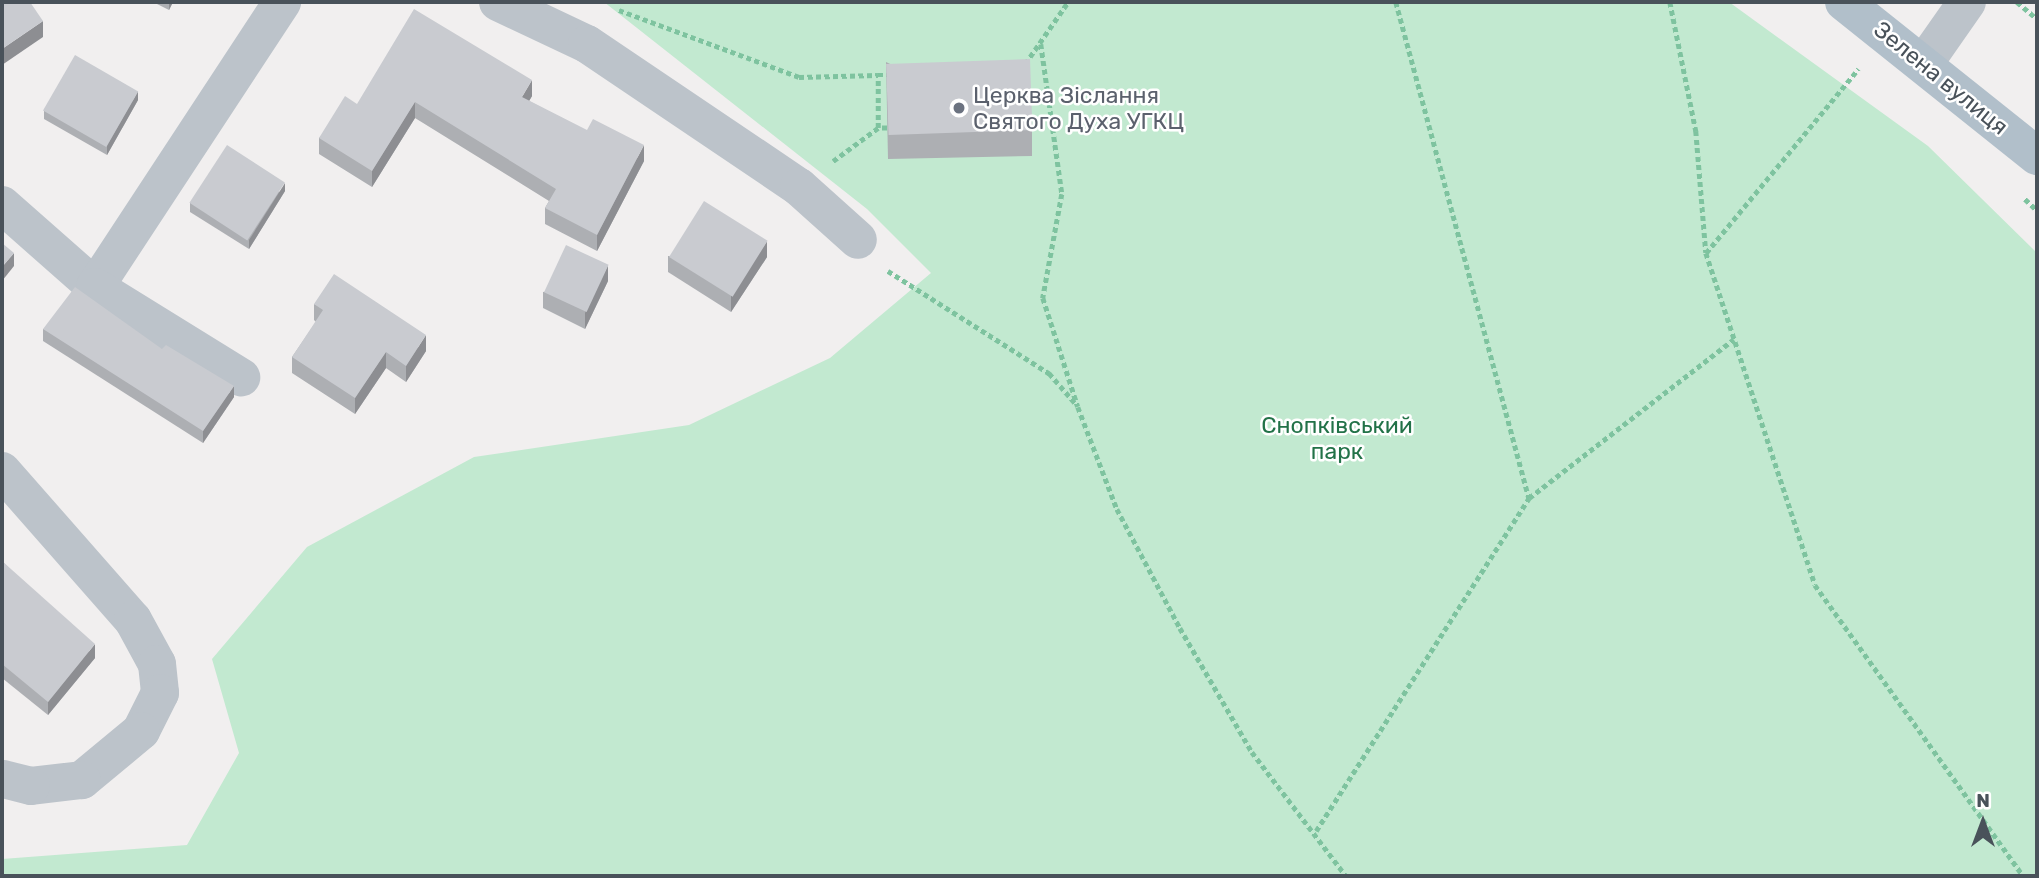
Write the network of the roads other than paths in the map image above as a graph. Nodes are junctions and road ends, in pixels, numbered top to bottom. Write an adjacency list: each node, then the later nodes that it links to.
1 (282, 2): 9 (street)
2 (498, 2): 8 (street)
3 (1844, 2): 5 (main road, Зелена вулиця)
4 (1967, 2): 5 (street)
5 (1925, 62): 6 (main road, Зелена вулиця)
6 (2037, 156)
7 (2, 205): 9 (street)
8 (858, 240)
9 (95, 287): 10 (street)
10 (241, 377)
11 (2, 471): 12 (street)
12 (2, 779)

